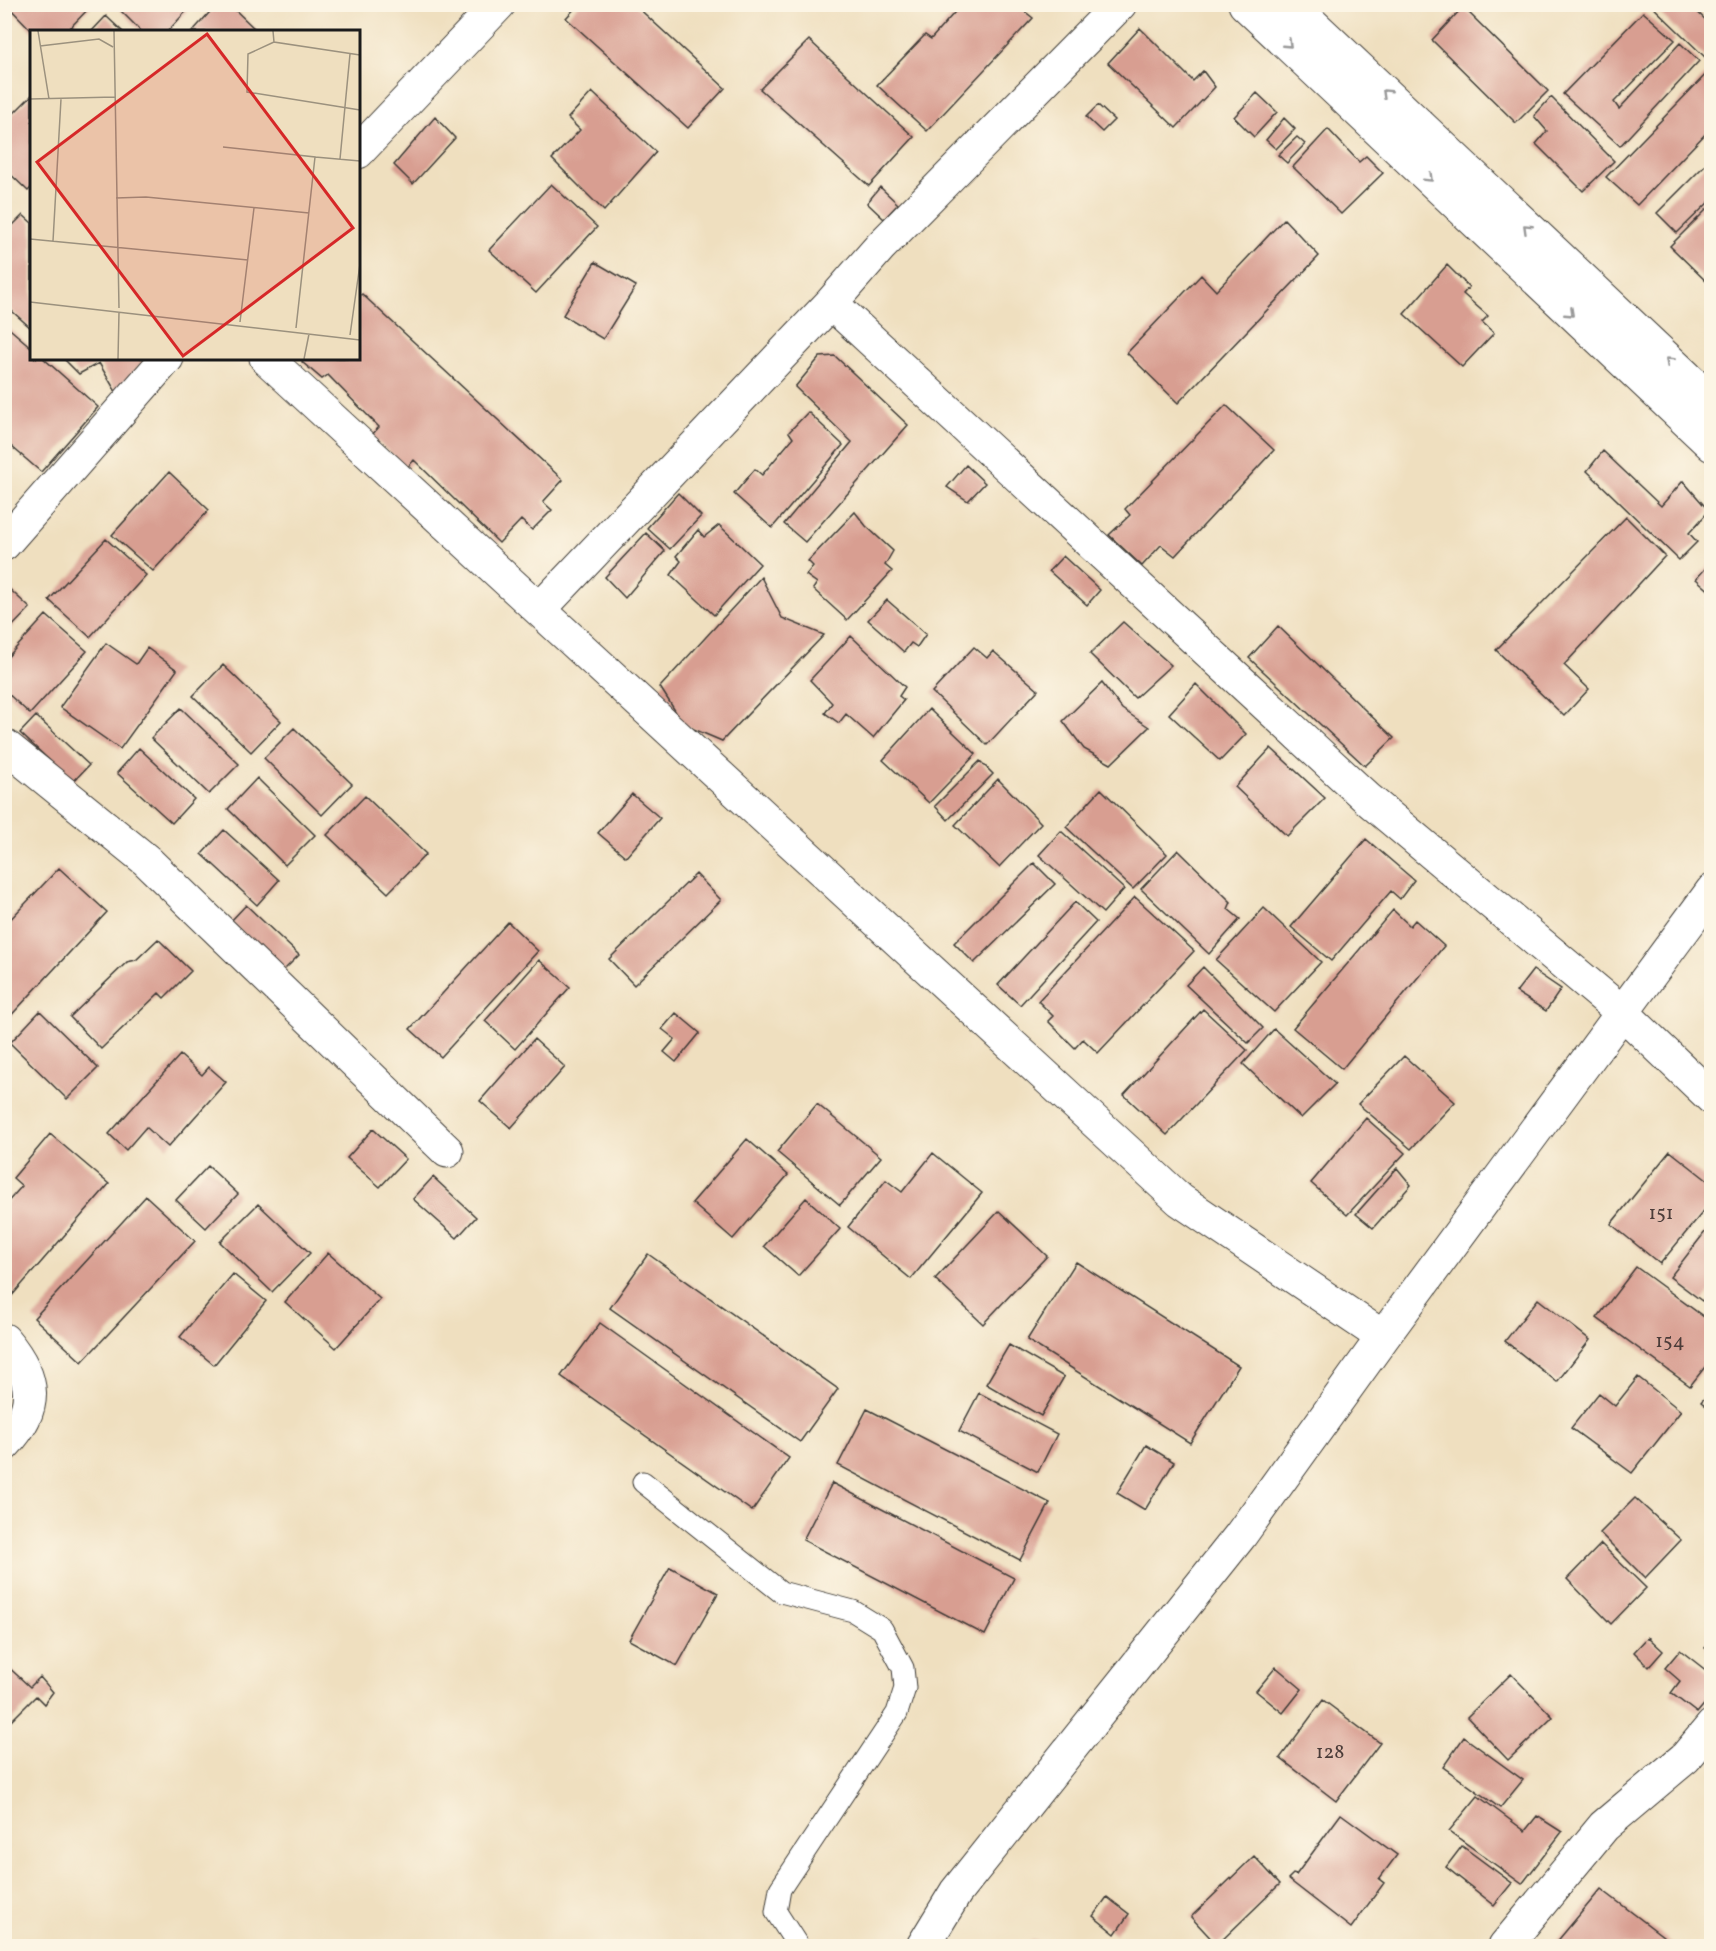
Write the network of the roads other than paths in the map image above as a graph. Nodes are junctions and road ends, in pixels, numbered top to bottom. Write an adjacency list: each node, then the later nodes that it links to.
1 (499, 4): 5 (street)
2 (1120, 4): 6 (street)
3 (1245, 4): 10 (street, one-way to 10)
4 (1291, 4): 9 (street, one-way to 4)
5 (360, 150)
6 (831, 303): 12 (street); 15 (street)
7 (165, 360): 11 (street)
8 (268, 360): 12 (street)
9 (1712, 401)
10 (1712, 445)
11 (4, 544)
12 (540, 609): 18 (street)
13 (4, 745): 17 (street)
14 (1712, 891): 15 (street)
15 (1623, 1014): 16 (street); 18 (street)
16 (1712, 1098)
17 (447, 1151)
18 (1383, 1336): 24 (street)
19 (4, 1340): 20 (street)
20 (4, 1445)
21 (643, 1482): 23 (lane)
22 (1712, 1725): 25 (street)
23 (798, 1947)
24 (923, 1947)
25 (1505, 1947)

